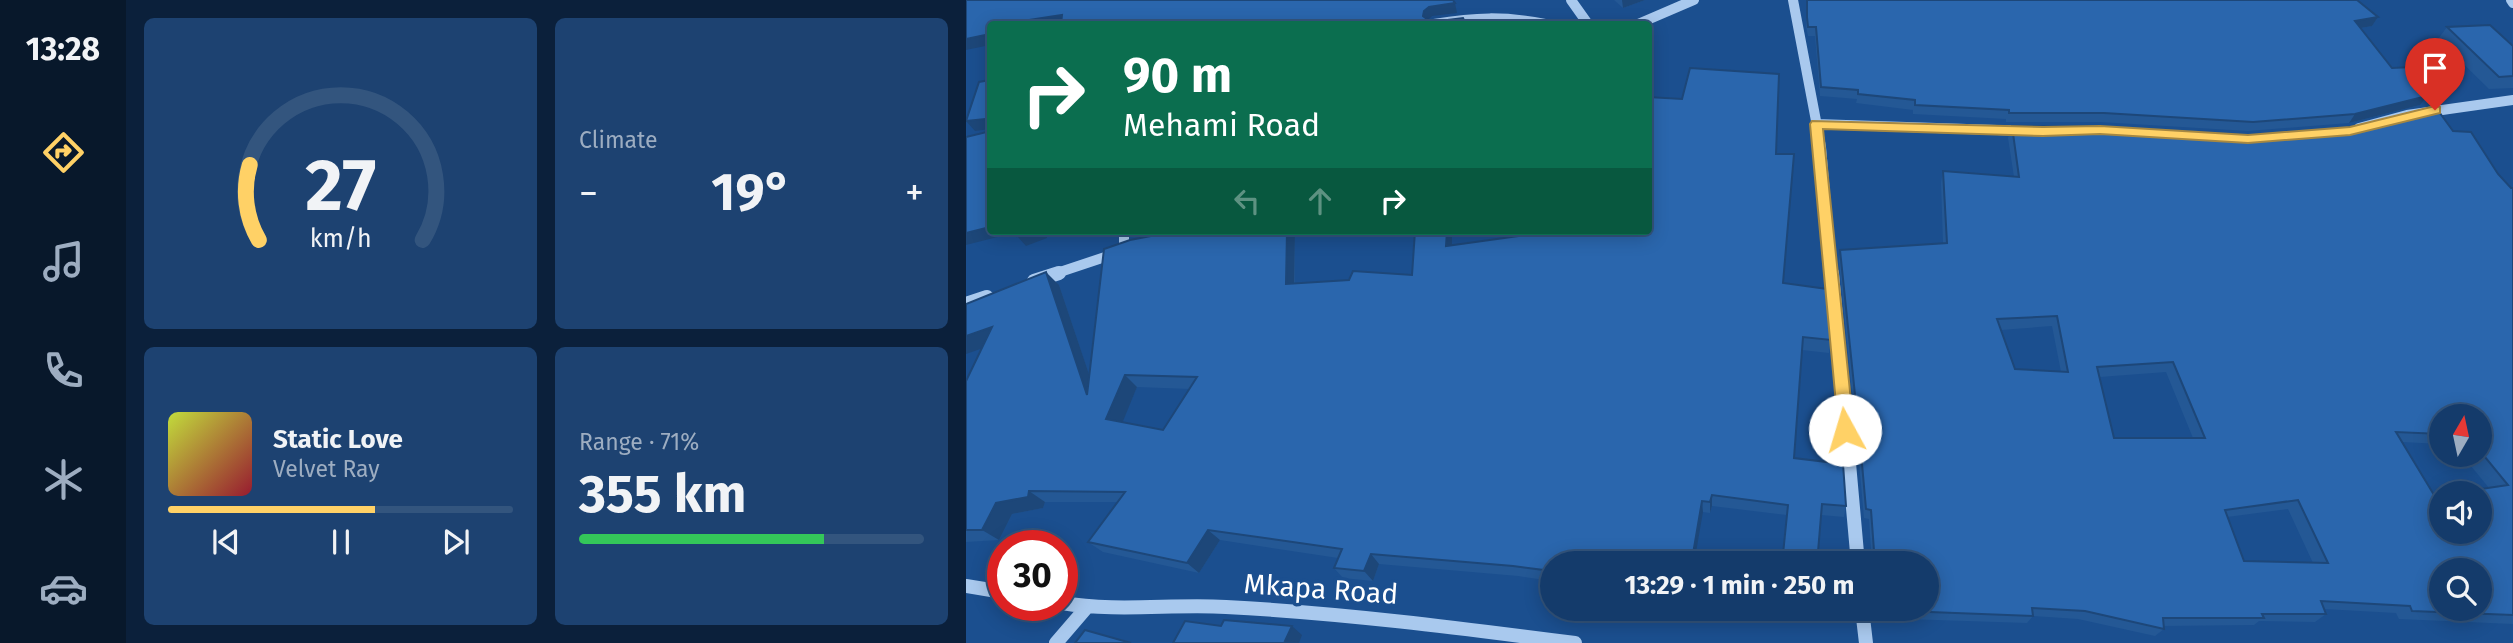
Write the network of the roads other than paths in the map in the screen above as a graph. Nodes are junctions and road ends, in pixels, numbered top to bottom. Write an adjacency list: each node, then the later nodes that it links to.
1 (1571, 0): 6 (street)
2 (1694, 0): 7 (street)
3 (1793, 0): 9 (street)
4 (1456, 21): 5 (street)
5 (1530, 21)
6 (1586, 21)
7 (1645, 21)
8 (2513, 100): 11 (street)
9 (1816, 124): 10 (street); 16 (street)
10 (2043, 131)
11 (2350, 131)
12 (1125, 235): 13 (street)
13 (1026, 284)
14 (1002, 292): 15 (street)
15 (966, 304)
16 (1857, 551)
17 (966, 586): 18 (street)
18 (987, 589)
19 (1078, 606): 20 (street, Mkapa Road)
20 (1087, 607): 22 (street); 23 (street, Mkapa Road)
21 (1863, 621): 24 (street)
22 (1056, 643)
23 (1575, 643)
24 (1866, 643)

